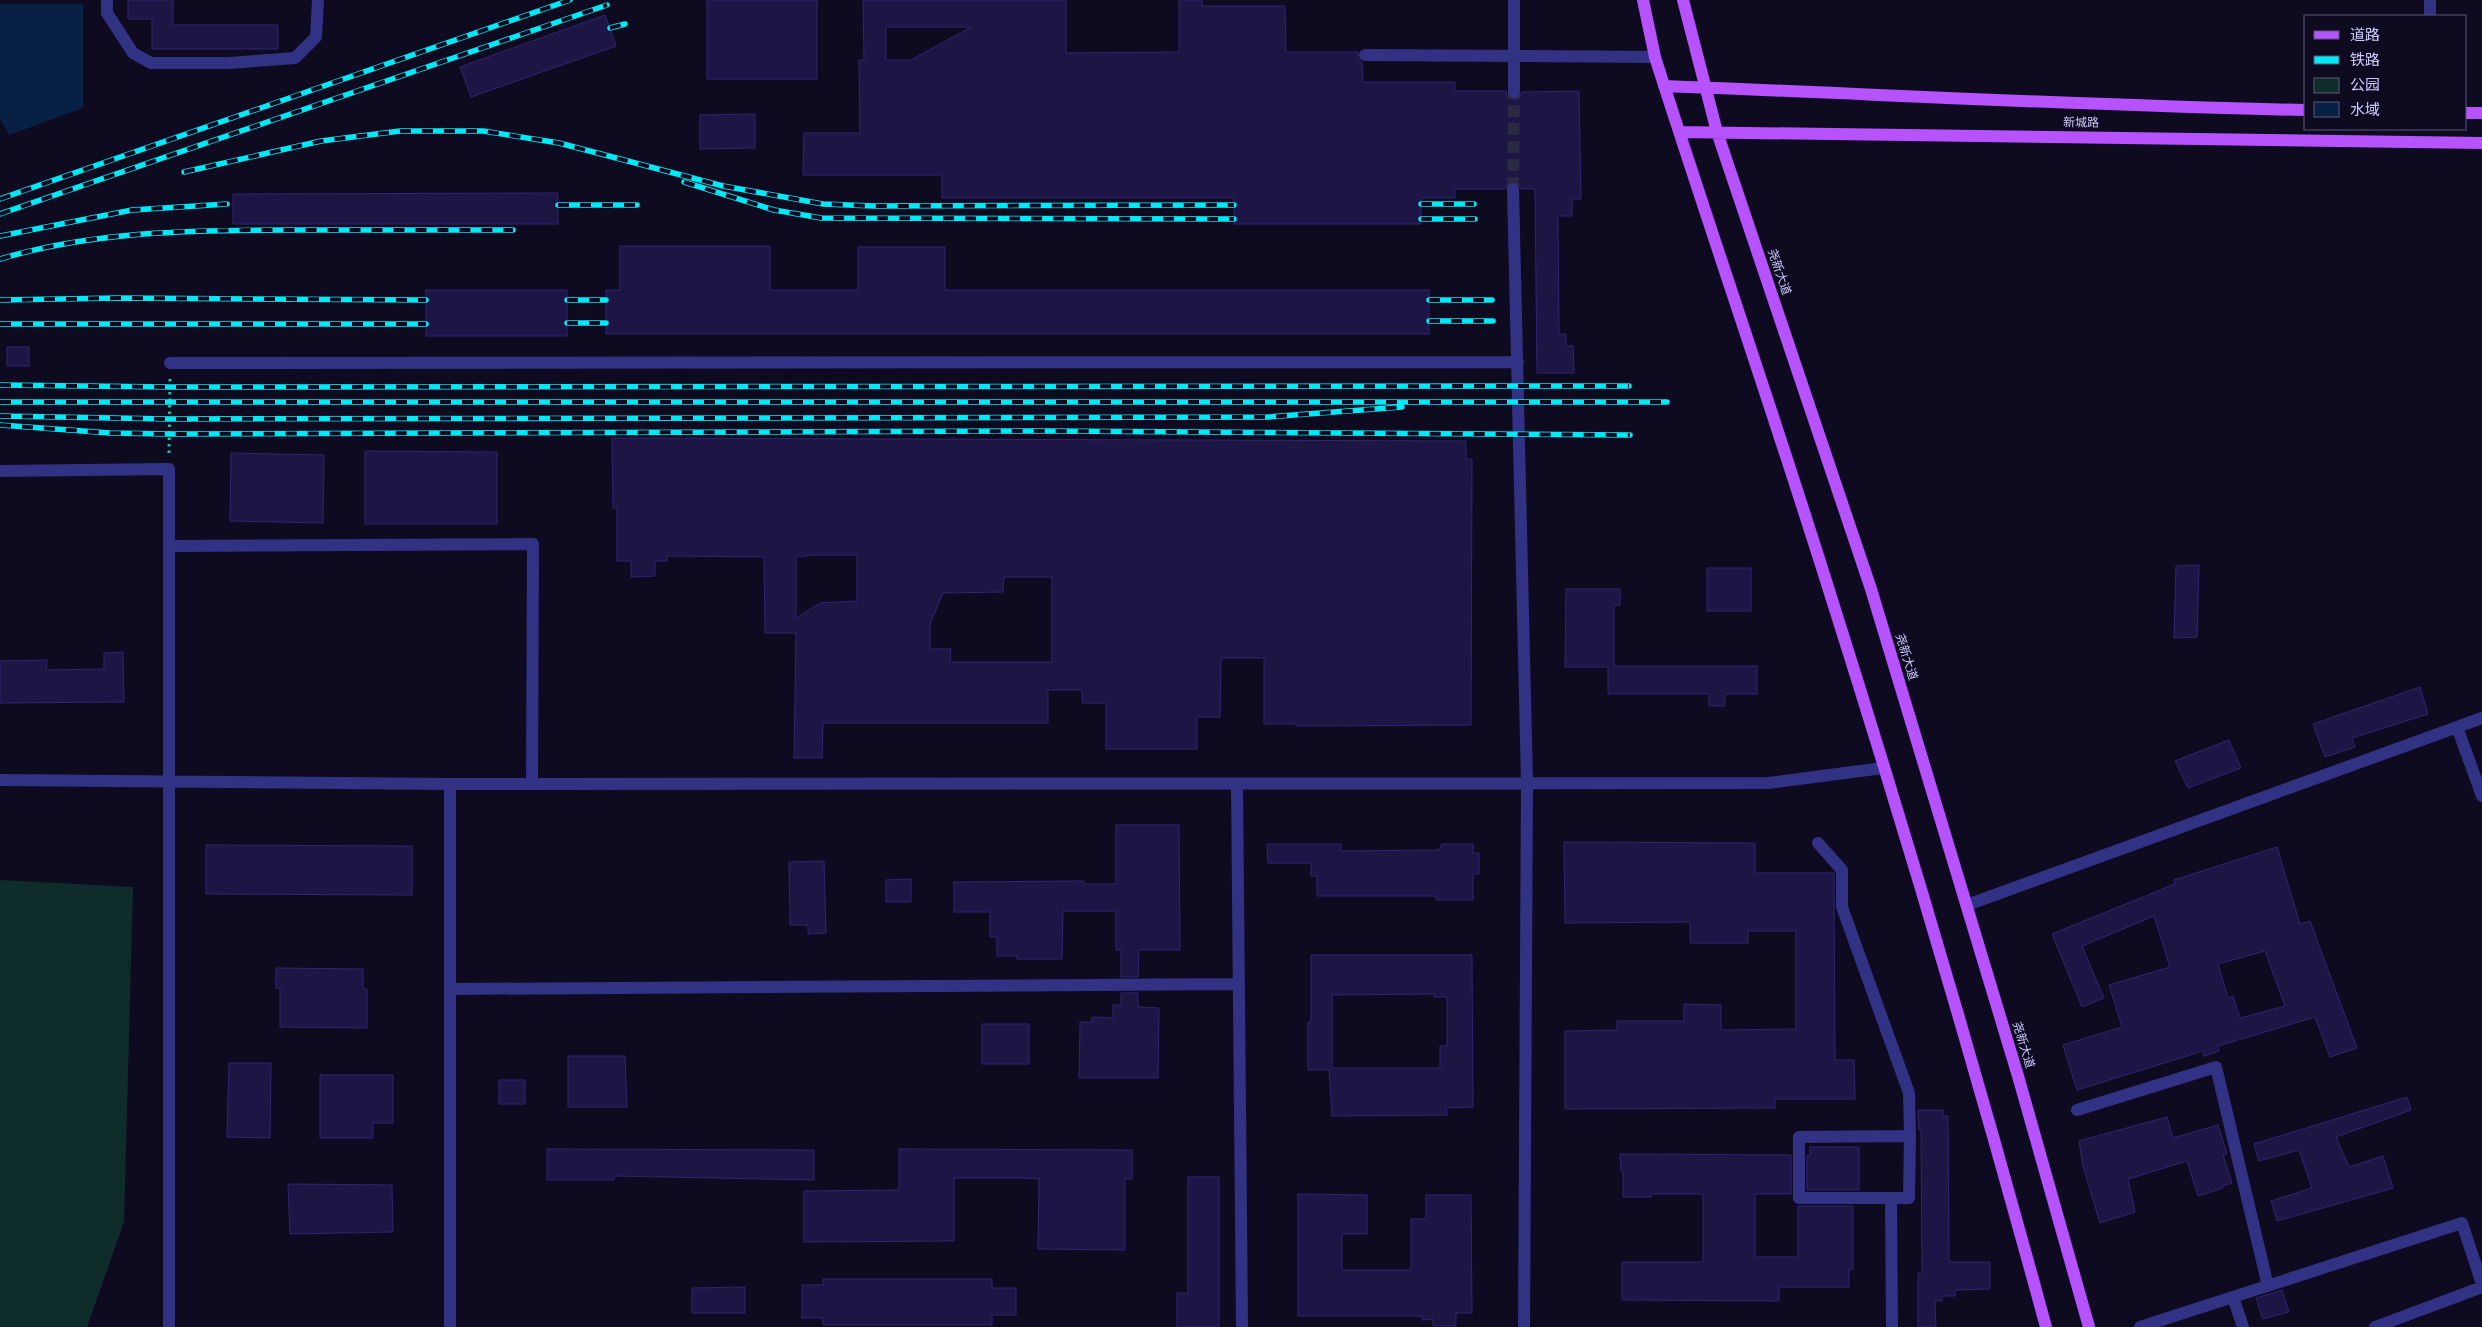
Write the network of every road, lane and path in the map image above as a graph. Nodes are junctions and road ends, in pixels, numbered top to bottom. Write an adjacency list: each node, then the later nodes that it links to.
1 (107, 0): 2 (lane)
2 (318, 0)
3 (1514, 0): 9 (lane)
4 (1643, 0): 10 (main road)
5 (1684, 0): 12 (main road, 尧新大道)
6 (2430, 0): 7 (lane)
7 (2430, 15)
8 (1365, 55): 9 (lane)
9 (1514, 56): 10 (lane); 13 (lane)
10 (1655, 57): 11 (main road)
11 (1664, 86): 12 (main road, 新城路); 17 (main road)
12 (1704, 87): 14 (main road, 新城路); 18 (main road, 尧新大道)
13 (1514, 92)
14 (2304, 110)
15 (2467, 113): 16 (main road)
16 (2482, 113)
17 (1679, 132): 18 (main road, 新城路); 28 (main road)
18 (1717, 132): 19 (main road, 新城路); 37 (main road, 尧新大道)
19 (2482, 143)
20 (1513, 188): 21 (lane)
21 (1518, 362): 22 (lane); 31 (lane)
22 (170, 363): 23 (path)
23 (169, 469): 24 (lane); 25 (lane)
24 (0, 471)
25 (170, 546): 30 (lane); 33 (lane)
26 (2482, 718): 27 (lane)
27 (2457, 728): 35 (lane); 37 (lane)
28 (1884, 768): 31 (lane); 51 (main road)
29 (0, 780): 30 (lane)
30 (169, 782): 32 (lane); 46 (lane)
31 (1527, 783): 34 (lane); 49 (lane)
32 (450, 784): 33 (lane); 39 (lane)
33 (532, 784): 34 (lane)
34 (1237, 784): 38 (lane)
35 (2482, 796)
36 (1818, 843): 41 (lane)
37 (1966, 905): 52 (main road, 尧新大道)
38 (1239, 984): 39 (lane); 48 (lane)
39 (450, 989): 47 (lane)
40 (2077, 1110): 43 (lane)
41 (1910, 1136): 42 (lane); 42 (lane)
42 (1892, 1198): 50 (lane)
43 (2268, 1286): 44 (lane); 45 (lane)
44 (2482, 1286): 55 (lane)
45 (2233, 1297): 53 (lane); 54 (lane)
46 (169, 1327)
47 (450, 1327)
48 (1242, 1327)
49 (1524, 1327)
50 (1892, 1327)
51 (2046, 1327)
52 (2089, 1327)
53 (2140, 1327)
54 (2243, 1327)
55 (2375, 1327)

